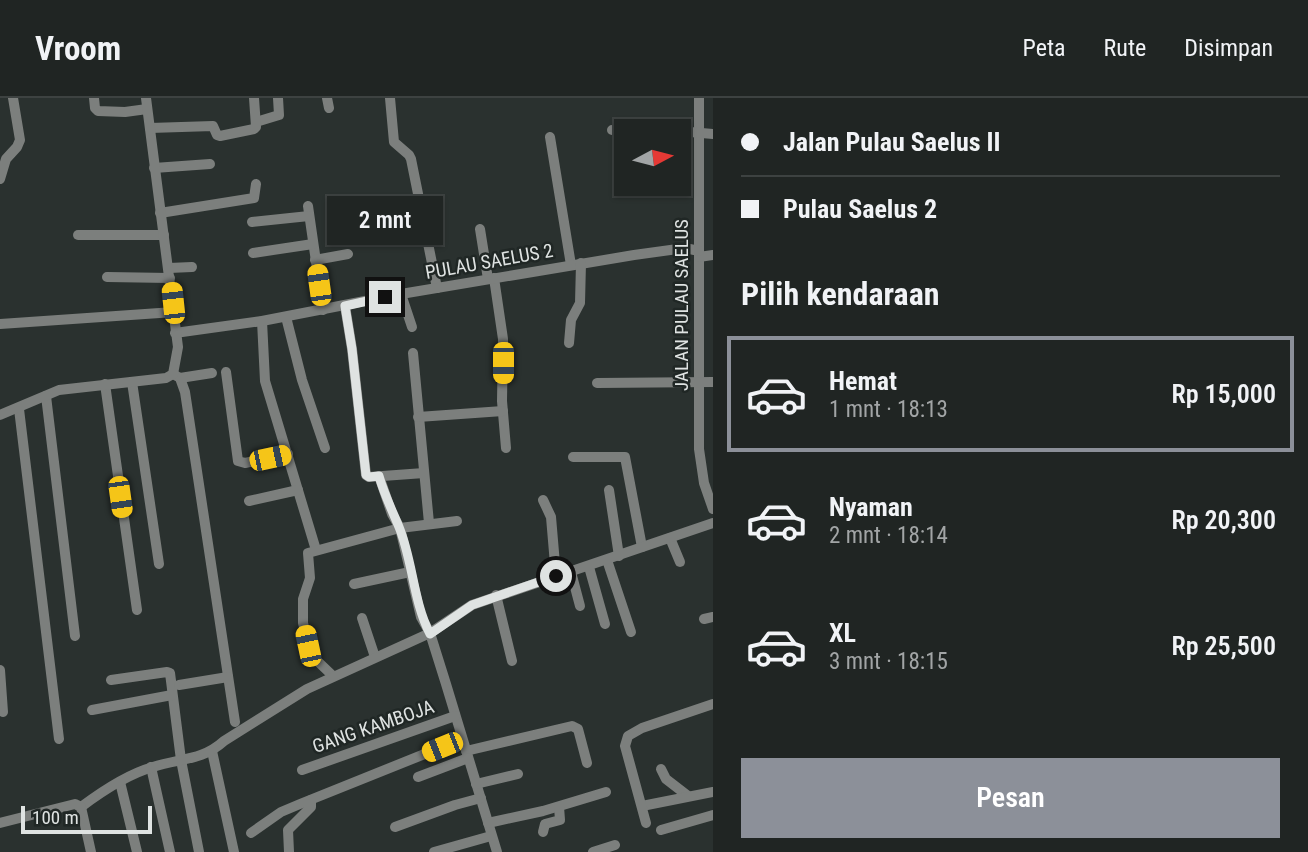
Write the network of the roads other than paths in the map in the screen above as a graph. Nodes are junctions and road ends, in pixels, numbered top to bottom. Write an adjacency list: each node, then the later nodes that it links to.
1 (13, 98): 16 (street)
2 (94, 98): 7 (street)
3 (254, 98): 8 (street)
4 (278, 98): 8 (street)
5 (390, 98): 36 (street)
6 (699, 98): 11 (street, JALAN PULAU SAELUS)
7 (147, 103): 9 (street)
8 (256, 122): 9 (street)
9 (150, 128): 15 (street)
10 (691, 132): 11 (street)
11 (697, 132): 12 (street); 23 (street, JALAN PULAU SAELUS)
12 (713, 134)
13 (551, 137): 31 (street)
14 (210, 164): 15 (street)
15 (154, 168): 18 (street)
16 (0, 179)
17 (256, 184): 18 (street)
18 (160, 213): 22 (street)
19 (252, 222): 24 (street)
20 (480, 229): 35 (street)
21 (78, 235): 22 (street)
22 (164, 235): 33 (street)
23 (699, 238): 25 (street, PULAU SAELUS 2); 28 (street, JALAN PULAU SAELUS)
24 (313, 244): 26 (street); 30 (street)
25 (685, 248): 28 (street, PULAU SAELUS 2); 31 (street, PULAU SAELUS 2)
26 (253, 253)
27 (348, 254): 30 (street)
28 (699, 254): 29 (street); 52 (street, JALAN PULAU SAELUS)
29 (713, 255)
30 (316, 260): 39 (street)
31 (576, 264): 35 (street, PULAU SAELUS 2); 46 (street)
32 (192, 267): 33 (street)
33 (170, 273): 34 (street); 40 (street)
34 (107, 277)
35 (491, 278): 36 (street, PULAU SAELUS 2); 58 (street)
36 (437, 288): 37 (street, PULAU SAELUS 2)
37 (401, 294): 38 (street, PULAU SAELUS 2); 44 (street)
38 (345, 306): 39 (street, PULAU SAELUS 2); 66 (street)
39 (323, 310): 41 (street, PULAU SAELUS 2)
40 (174, 312): 43 (street); 45 (street)
41 (286, 317): 42 (street, PULAU SAELUS 2); 61 (street)
42 (262, 321): 45 (street, PULAU SAELUS 2); 63 (street)
43 (0, 324)
44 (412, 327)
45 (175, 333): 50 (street)
46 (569, 343)
47 (413, 353): 60 (street)
48 (226, 372): 63 (street)
49 (212, 373): 50 (street)
50 (177, 376): 51 (street); 100 (street)
51 (132, 382): 55 (street); 82 (street)
52 (700, 382): 53 (street); 54 (street); 71 (street, JALAN PULAU SAELUS)
53 (713, 382)
54 (597, 383)
55 (105, 384): 56 (street); 90 (street)
56 (46, 396): 57 (street); 95 (street)
57 (19, 408): 59 (street); 109 (street)
58 (503, 411): 60 (street); 62 (street)
59 (0, 412)
60 (418, 418): 65 (street)
61 (325, 448)
62 (506, 448)
63 (288, 454): 67 (street)
64 (573, 457): 77 (street)
65 (424, 473): 66 (street); 73 (street)
66 (379, 476): 75 (street)
67 (298, 490): 70 (street); 78 (street)
68 (609, 490): 79 (street)
69 (543, 500): 86 (street)
70 (249, 501)
71 (713, 509)
72 (457, 521): 73 (street)
73 (429, 523): 75 (street)
74 (713, 523): 76 (street)
75 (400, 528): 78 (street); 84 (street)
76 (670, 538): 77 (street); 81 (street)
77 (642, 547): 79 (street)
78 (316, 550): 99 (street)
79 (619, 556): 80 (street)
80 (607, 560): 83 (street); 93 (street)
81 (680, 562)
82 (159, 564)
83 (589, 567): 85 (street); 92 (street)
84 (410, 572): 87 (street); 94 (street)
85 (571, 572): 86 (street); 89 (street)
86 (556, 576): 88 (street)
87 (354, 584)
88 (496, 596): 94 (street); 97 (street)
89 (579, 606)
90 (137, 610)
91 (362, 618): 96 (street)
92 (606, 624)
93 (631, 632)
94 (430, 634): 96 (street); 107 (street)
95 (75, 636)
96 (375, 657): 99 (street)
97 (512, 660)
98 (0, 670): 106 (street)
99 (333, 676): 111 (street)
100 (228, 677): 102 (street); 108 (street)
101 (111, 680): 103 (street)
102 (178, 685)
103 (172, 695): 105 (street); 113 (street)
104 (713, 704): 127 (street)
105 (92, 709)
106 (3, 712)
107 (455, 716): 110 (street); 117 (street, GANG KAMBOJA)
108 (235, 722)
109 (59, 739)
110 (462, 739): 112 (street); 126 (street)
111 (212, 751): 113 (street); 144 (street)
112 (467, 755): 114 (street); 119 (street); 121 (street)
113 (181, 760): 115 (street); 143 (street)
114 (587, 762)
115 (151, 767): 120 (street); 142 (street)
116 (661, 769): 124 (street)
117 (302, 770)
118 (518, 774): 121 (street)
119 (418, 777)
120 (120, 782): 128 (street); 141 (street)
121 (476, 784): 125 (street)
122 (606, 792): 129 (street)
123 (713, 792): 124 (street)
124 (688, 796): 127 (street)
125 (481, 798): 132 (street); 134 (street)
126 (311, 800): 137 (street); 145 (street)
127 (642, 806): 133 (street)
128 (81, 807): 131 (street); 140 (street)
129 (559, 807): 132 (street); 136 (street)
130 (713, 815): 135 (street)
131 (0, 822)
132 (488, 823): 138 (street)
133 (646, 823)
134 (395, 827)
135 (661, 830)
136 (543, 832)
137 (251, 833)
138 (491, 836): 146 (street); 147 (street)
139 (615, 845): 148 (street)
140 (91, 852)
141 (137, 852)
142 (170, 852)
143 (199, 852)
144 (234, 852)
145 (289, 852)
146 (434, 852)
147 (497, 852)
148 (593, 852)

